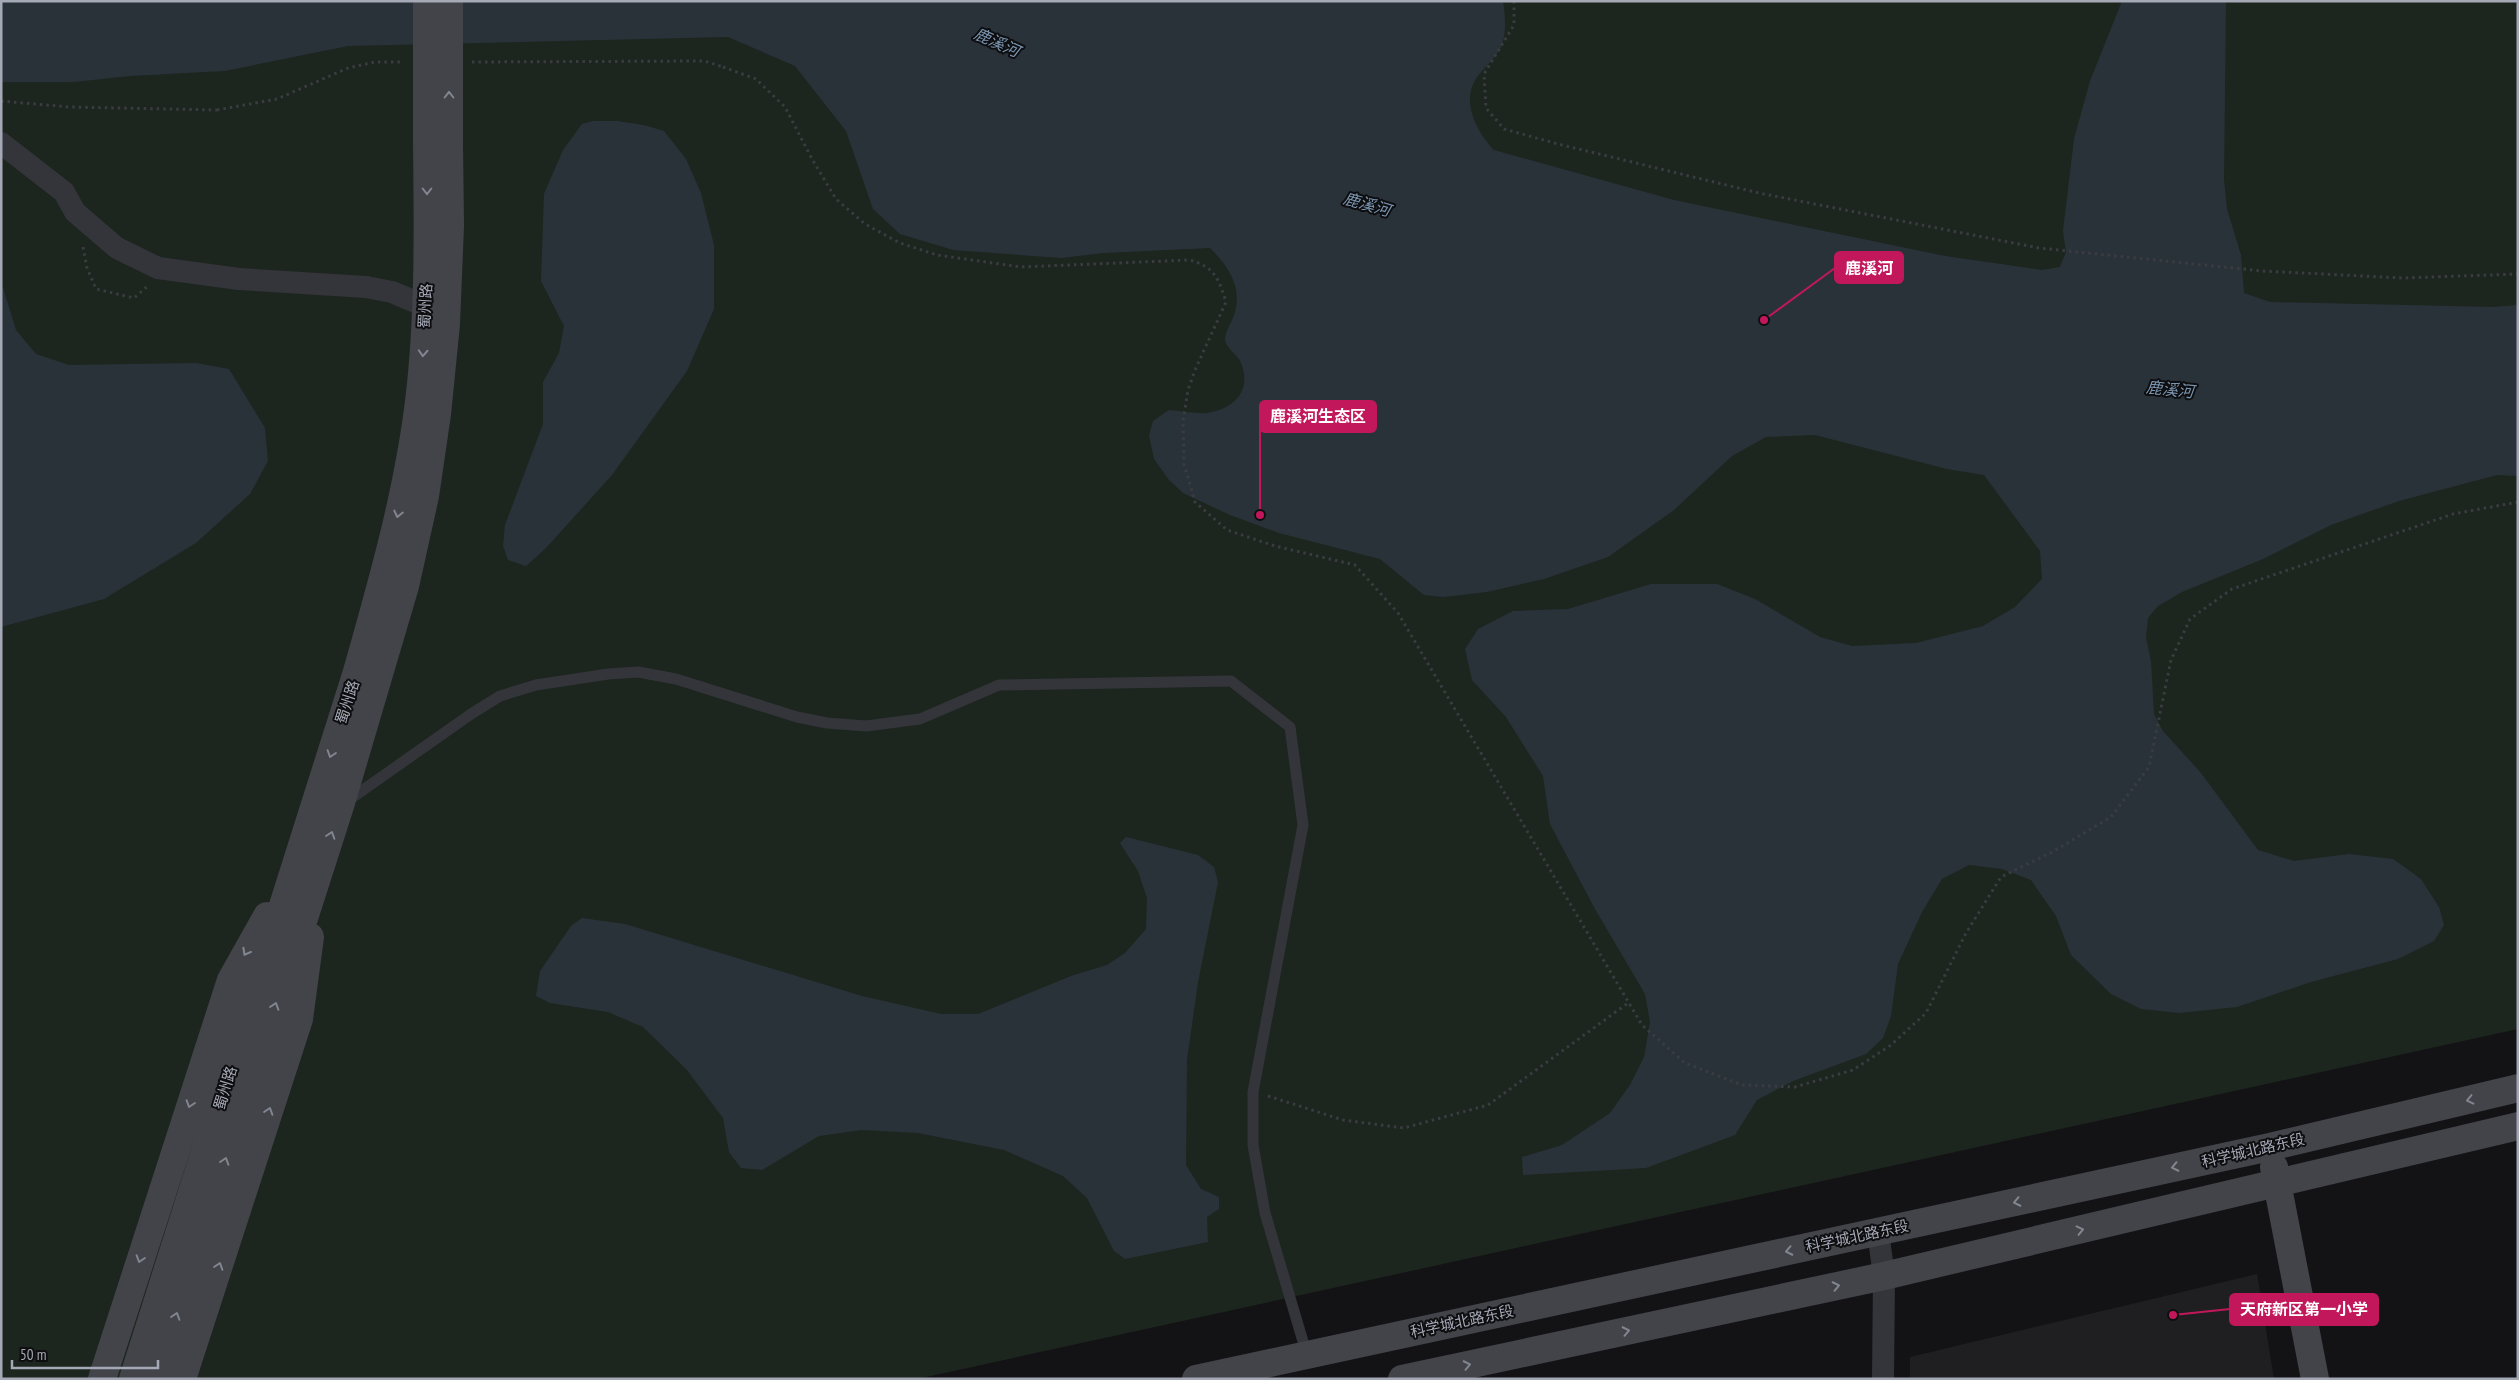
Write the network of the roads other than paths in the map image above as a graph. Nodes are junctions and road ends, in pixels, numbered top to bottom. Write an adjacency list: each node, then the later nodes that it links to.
1 (427, 1): 4 (main road, 蜀州路, bridge)
2 (449, 1): 4 (main road, 蜀州路, one-way to 2, bridge)
3 (1, 143): 5 (street, bridge)
4 (438, 143): 5 (main road, 蜀州路, one-way to 5); 6 (main road, 蜀州路)
5 (425, 306): 7 (main road, 蜀州路, one-way to 7)
6 (340, 806): 7 (main road, 蜀州路, one-way to 6); 14 (lane)
7 (307, 867): 15 (main road, one-way to 15); 16 (main road, 蜀州路); 17 (main road, 蜀州路, one-way to 7); 18 (main road, one-way to 7)
8 (2518, 1088): 10 (main road, 科学城北路东段, one-way to 10)
9 (2518, 1126): 11 (main road)
10 (2270, 1147): 11 (main road); 12 (main road, 科学城北路东段, one-way to 12)
11 (2277, 1184): 13 (main road, one-way to 11); 22 (main road)
12 (1878, 1232): 13 (street); 14 (main road, 科学城北路东段, one-way to 14)
13 (1884, 1276): 20 (main road, one-way to 13); 21 (street)
14 (1307, 1355): 19 (main road, 科学城北路东段)
15 (102, 1379)
16 (133, 1379)
17 (156, 1379)
18 (182, 1379)
19 (1196, 1379)
20 (1402, 1379)
21 (1883, 1379)
22 (2315, 1379)

